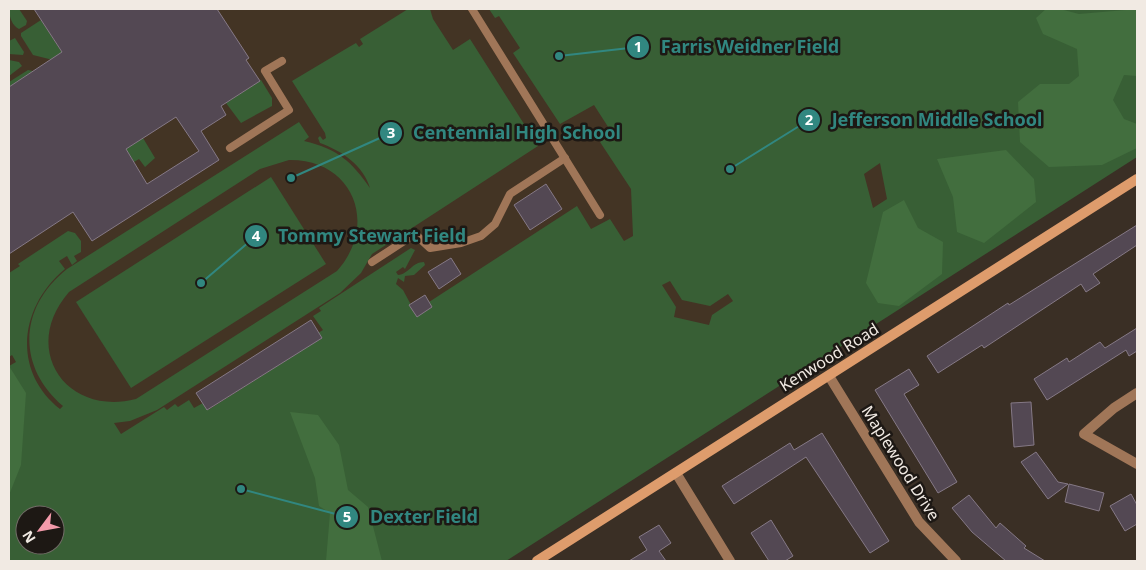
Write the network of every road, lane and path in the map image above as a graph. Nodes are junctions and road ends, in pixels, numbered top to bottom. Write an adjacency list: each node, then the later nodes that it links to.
1 (472, 9): 4 (lane)
2 (282, 61): 3 (lane)
3 (230, 148)
4 (565, 158): 6 (lane); 7 (lane)
5 (1137, 179): 8 (street, Kenwood Road)
6 (600, 215)
7 (372, 262)
8 (829, 376): 11 (street, Kenwood Road); 14 (street, Maplewood Drive)
9 (1137, 393): 10 (street)
10 (1137, 464)
11 (676, 473): 12 (street, Kenwood Road); 13 (street)
12 (538, 561)
13 (730, 561)
14 (956, 561)

